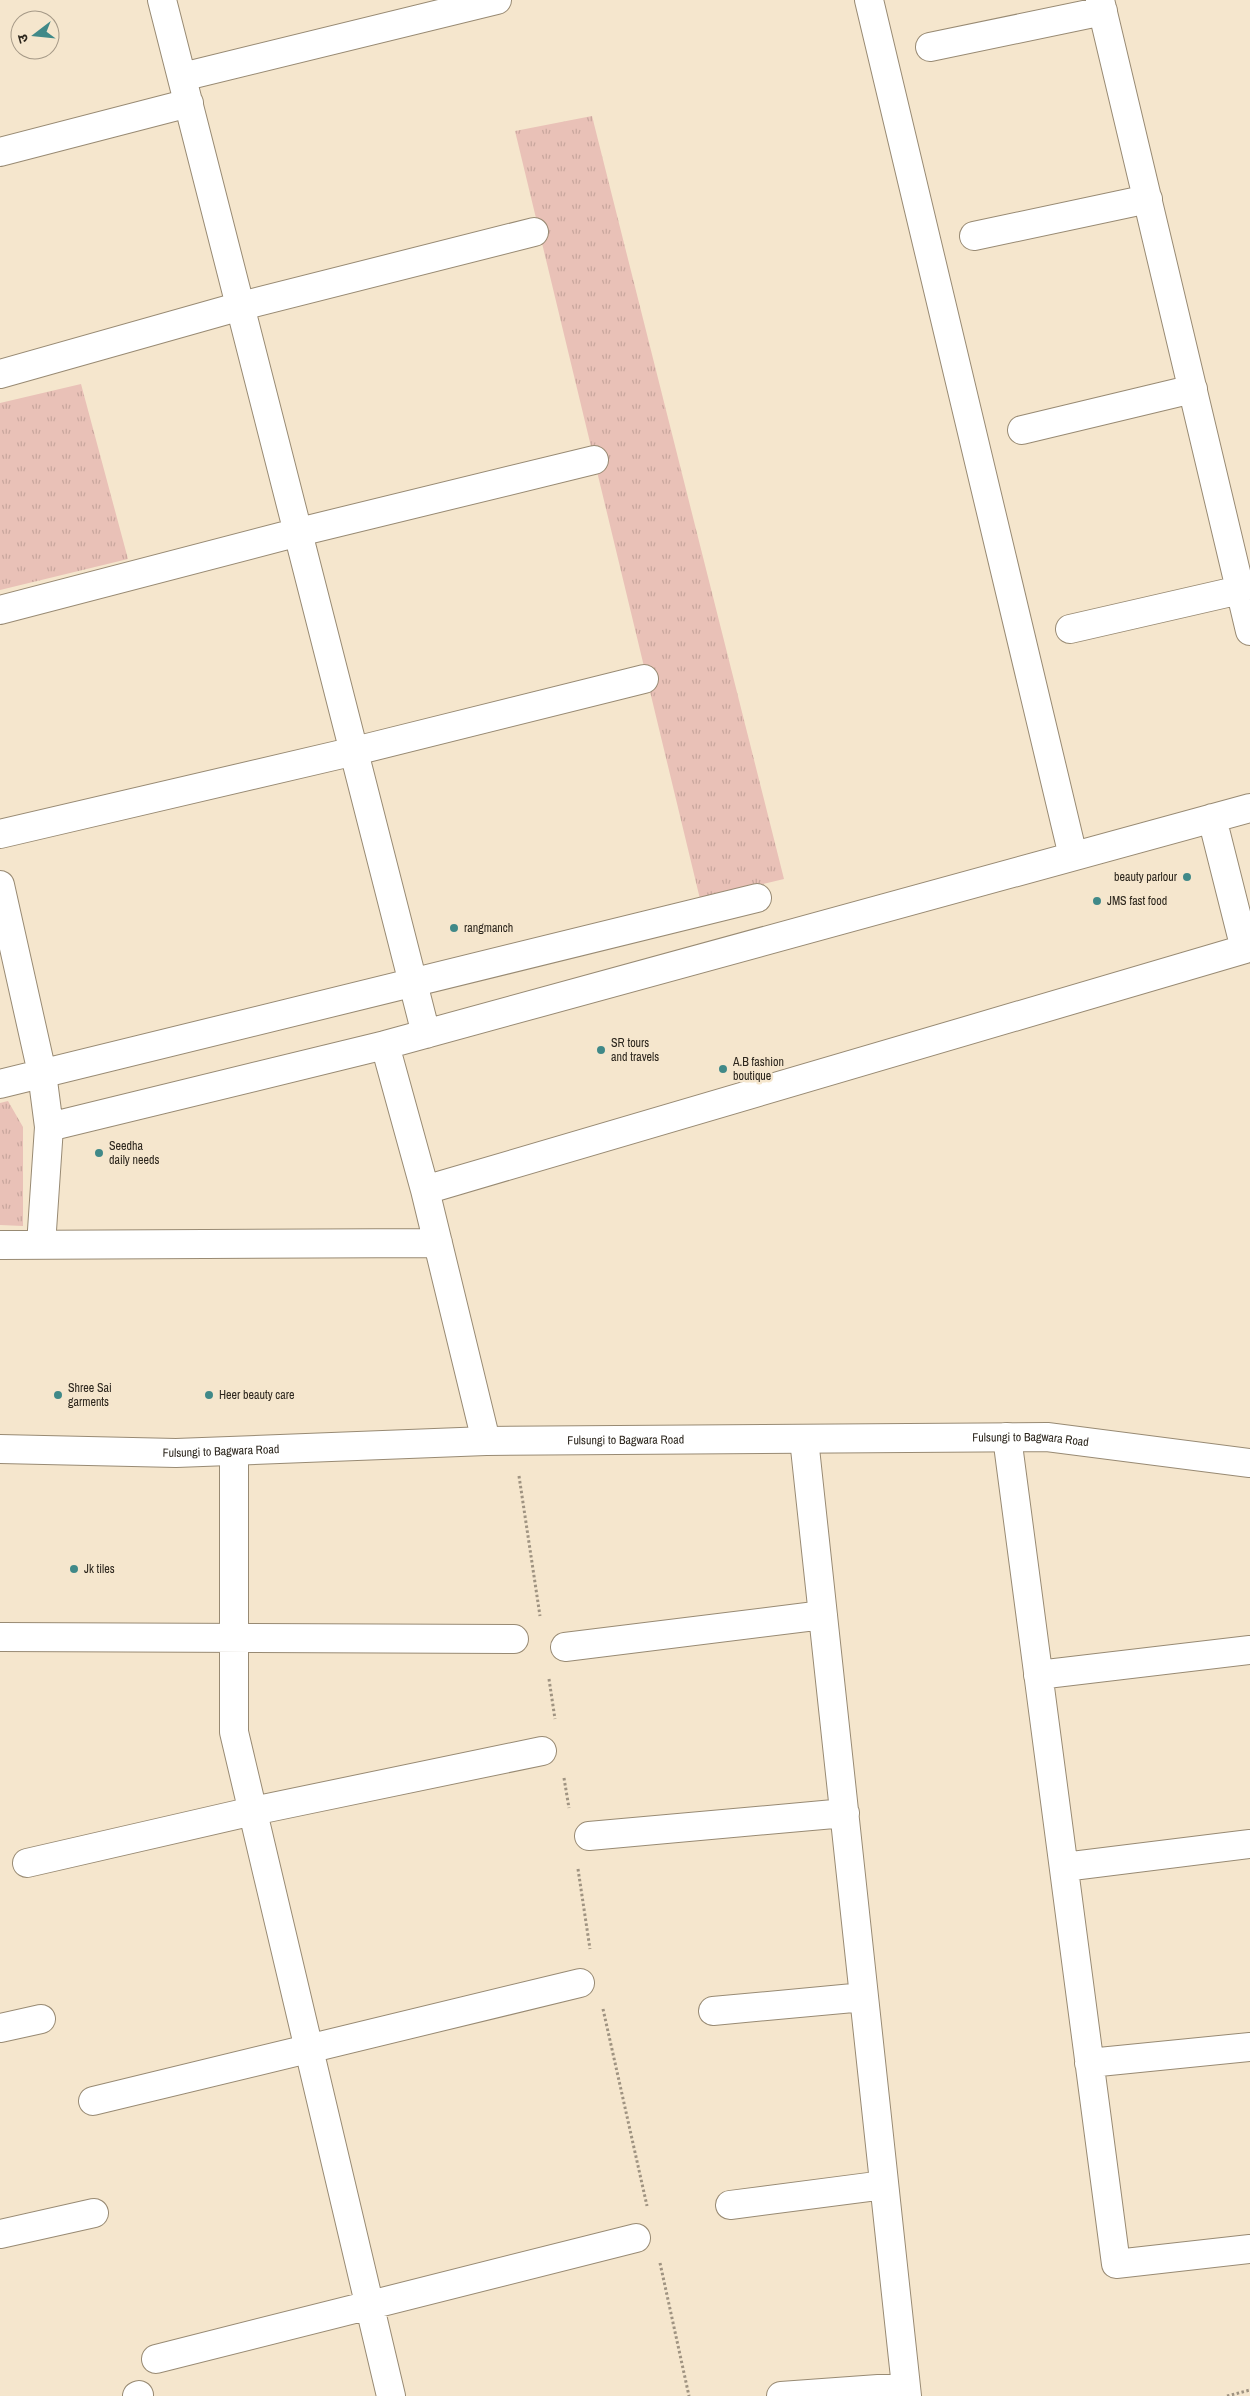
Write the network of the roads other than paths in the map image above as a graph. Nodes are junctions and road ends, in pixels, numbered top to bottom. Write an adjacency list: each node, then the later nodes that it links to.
1 (162, 0): 6 (street)
2 (497, 0): 6 (street)
3 (869, 0): 26 (street)
4 (1102, 6): 5 (street); 8 (street)
5 (930, 47)
6 (186, 90): 7 (street); 11 (street)
7 (0, 152)
8 (1148, 199): 10 (street); 13 (street)
9 (534, 232): 11 (street)
10 (974, 236)
11 (241, 306): 12 (street); 16 (street)
12 (0, 374)
13 (1192, 389): 14 (street); 17 (street)
14 (1022, 430)
15 (594, 460): 16 (street)
16 (299, 532): 18 (street); 22 (street)
17 (1240, 590): 19 (street); 20 (street)
18 (0, 610)
19 (1070, 630)
20 (1250, 631)
21 (644, 679): 22 (street)
22 (355, 751): 25 (street); 29 (street)
23 (1250, 808): 24 (street)
24 (1212, 818): 26 (street); 35 (street)
25 (0, 834)
26 (1073, 856): 30 (street)
27 (0, 886): 32 (street)
28 (757, 898): 29 (street)
29 (414, 982): 30 (street); 32 (street)
30 (426, 1034): 31 (street)
31 (385, 1045): 34 (street); 35 (street)
32 (42, 1073): 33 (street); 34 (street)
33 (0, 1084)
34 (49, 1127): 38 (street)
35 (425, 1190): 36 (street)
36 (438, 1243): 38 (street); 41 (street)
37 (0, 1245): 38 (street)
38 (41, 1245)
39 (1007, 1437): 40 (street, Fulsungi to Bagwara Road); 44 (street, Fulsungi to Bagwara Road); 51 (street)
40 (804, 1439): 41 (street, Fulsungi to Bagwara Road); 45 (street)
41 (486, 1441): 43 (street, Fulsungi to Bagwara Road)
42 (0, 1449): 43 (street, Fulsungi to Bagwara Road)
43 (234, 1452): 47 (street)
44 (1250, 1463)
45 (823, 1615): 49 (street); 54 (street)
46 (0, 1637): 47 (street)
47 (234, 1639): 48 (street); 53 (street)
48 (514, 1639)
49 (566, 1647)
50 (1250, 1650): 51 (street)
51 (1038, 1675): 58 (street)
52 (542, 1751): 53 (street)
53 (253, 1811): 57 (street); 65 (street)
54 (844, 1813): 55 (street); 60 (street)
55 (589, 1836)
56 (1250, 1844): 58 (street)
57 (27, 1863)
58 (1064, 1867): 66 (street)
59 (586, 1970): 65 (street)
60 (864, 1998): 61 (street); 68 (street)
61 (713, 2011)
62 (41, 2019): 63 (street)
63 (0, 2028)
64 (1250, 2047): 66 (street)
65 (309, 2050): 67 (street); 74 (street)
66 (1089, 2063): 73 (street)
67 (93, 2101)
68 (884, 2185): 69 (street); 76 (street)
69 (730, 2205)
70 (94, 2213): 71 (street)
71 (0, 2234)
72 (636, 2238): 74 (street)
73 (1250, 2248)
74 (370, 2306): 75 (street); 77 (street)
75 (156, 2359)
76 (906, 2391): 78 (street)
77 (391, 2396)
78 (781, 2396)

